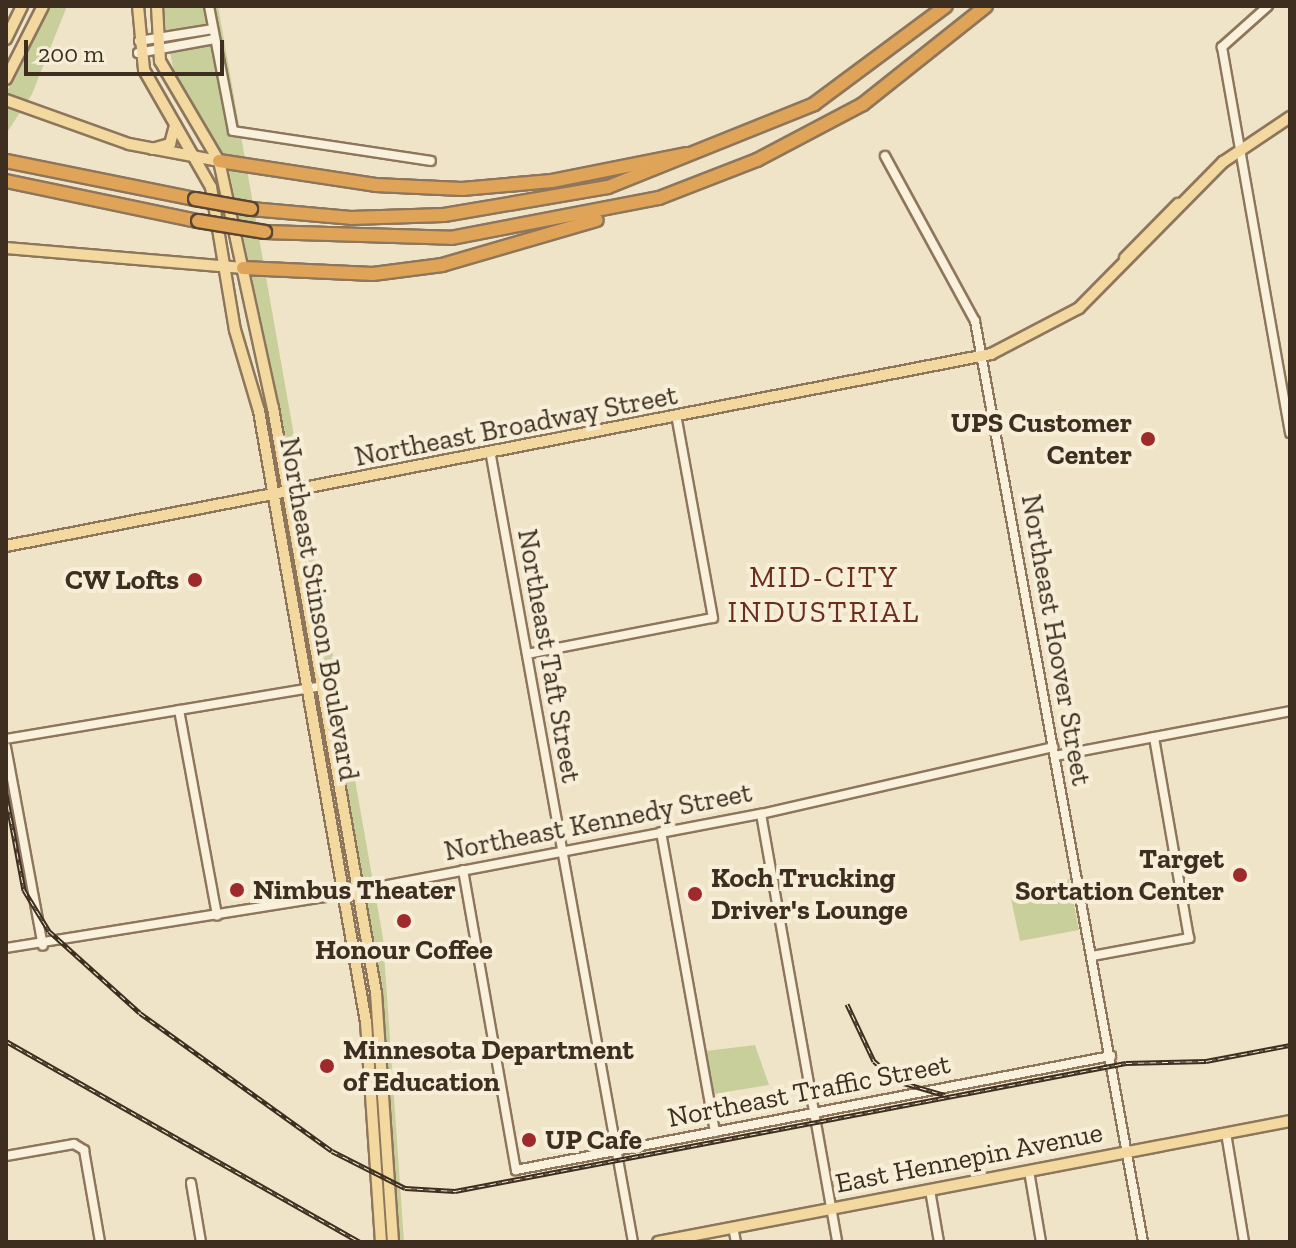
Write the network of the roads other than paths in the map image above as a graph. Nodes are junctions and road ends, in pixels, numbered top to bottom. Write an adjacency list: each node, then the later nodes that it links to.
1 (22, 6): 11 (main road)
2 (43, 6): 16 (main road)
3 (138, 6): 14 (main road, Northeast Stinson Boulevard)
4 (157, 6): 13 (main road)
5 (209, 6): 10 (street)
6 (940, 6): 15 (highway)
7 (946, 6): 15 (highway)
8 (987, 6): 29 (highway)
9 (1268, 6): 22 (street)
10 (213, 29): 12 (street); 13 (street)
11 (6, 39)
12 (215, 39): 13 (street); 26 (street)
13 (155, 44): 14 (street); 25 (main road, Northeast Stinson Boulevard)
14 (138, 47): 18 (main road, Northeast Stinson Boulevard)
15 (887, 55): 20 (highway)
16 (6, 79)
17 (6, 100): 21 (main road)
18 (173, 119): 21 (main road); 24 (main road, Northeast Stinson Boulevard)
19 (1287, 120): 22 (main road, Northeast Broadway Street)
20 (737, 140): 25 (highway); 27 (highway, bridge)
21 (146, 149): 24 (main road)
22 (1239, 149): 33 (main road, Northeast Broadway Street); 35 (street)
23 (885, 156): 33 (street, Northeast Hoover Street)
24 (198, 158): 25 (main road); 31 (main road, Northeast Stinson Boulevard)
25 (219, 161): 32 (main road, Northeast Stinson Boulevard)
26 (431, 161)
27 (12, 163)
28 (7, 185): 29 (highway, bridge)
29 (630, 207): 32 (highway)
30 (6, 248): 31 (main road)
31 (223, 267): 32 (main road); 38 (main road, Northeast Stinson Boulevard)
32 (243, 268): 37 (main road, Northeast Stinson Boulevard)
33 (982, 357): 34 (main road, Northeast Broadway Street); 48 (street, Northeast Hoover Street)
34 (677, 419): 36 (main road, Northeast Broadway Street); 40 (street)
35 (1290, 433)
36 (491, 456): 37 (main road, Northeast Broadway Street); 40 (street, Northeast Taft Street)
37 (288, 495): 38 (main road, Northeast Broadway Street); 41 (main road, Northeast Stinson Boulevard)
38 (275, 498): 39 (main road, Northeast Broadway Street); 42 (main road, Northeast Stinson Boulevard)
39 (6, 546)
40 (527, 654): 51 (street, Northeast Taft Street)
41 (323, 686): 42 (street); 53 (main road, Northeast Stinson Boulevard)
42 (309, 688): 43 (street); 54 (main road, Northeast Stinson Boulevard)
43 (179, 710): 46 (street); 55 (street)
44 (1290, 711): 45 (street, Northeast Kennedy Street)
45 (1154, 737): 48 (street, Northeast Kennedy Street); 58 (street)
46 (6, 739)
47 (6, 747): 56 (street)
48 (1054, 751): 49 (street, Northeast Kennedy Street); 58 (street, Northeast Hoover Street)
49 (761, 814): 50 (street, Northeast Kennedy Street); 60 (street)
50 (661, 832): 51 (street, Northeast Kennedy Street); 62 (street)
51 (562, 851): 52 (street, Northeast Kennedy Street); 64 (street, Northeast Taft Street)
52 (463, 870): 53 (street, Northeast Kennedy Street); 64 (street, Northeast Traffic Street)
53 (358, 891): 54 (street, Northeast Kennedy Street); 75 (main road, Northeast Stinson Boulevard)
54 (345, 893): 55 (street, Northeast Kennedy Street); 74 (main road, Northeast Stinson Boulevard)
55 (217, 916): 56 (street, Northeast Kennedy Street)
56 (43, 946): 57 (street, Northeast Kennedy Street)
57 (6, 948)
58 (1092, 956): 59 (street, Northeast Hoover Street)
59 (1111, 1056): 60 (street, Northeast Traffic Street); 65 (street, Northeast Hoover Street)
60 (814, 1113): 62 (street, Northeast Traffic Street); 70 (street)
61 (1290, 1121): 63 (main road, East Hennepin Avenue)
62 (715, 1132): 64 (street, Northeast Traffic Street)
63 (1226, 1133): 65 (main road, East Hennepin Avenue); 83 (street)
64 (616, 1151): 76 (street, Northeast Taft Street)
65 (1128, 1152): 67 (main road, East Hennepin Avenue); 82 (street, Northeast Hoover Street)
66 (6, 1156): 72 (street)
67 (1029, 1171): 69 (main road, East Hennepin Avenue); 81 (street)
68 (191, 1183): 73 (street)
69 (930, 1190): 70 (main road, East Hennepin Avenue); 80 (street)
70 (831, 1208): 71 (main road, East Hennepin Avenue); 79 (street)
71 (733, 1227): 77 (main road, East Hennepin Avenue); 78 (street)
72 (100, 1242)
73 (201, 1242)
74 (381, 1242)
75 (393, 1242)
76 (633, 1242)
77 (658, 1242)
78 (736, 1242)
79 (837, 1242)
80 (939, 1242)
81 (1041, 1242)
82 (1143, 1242)
83 (1244, 1242)

